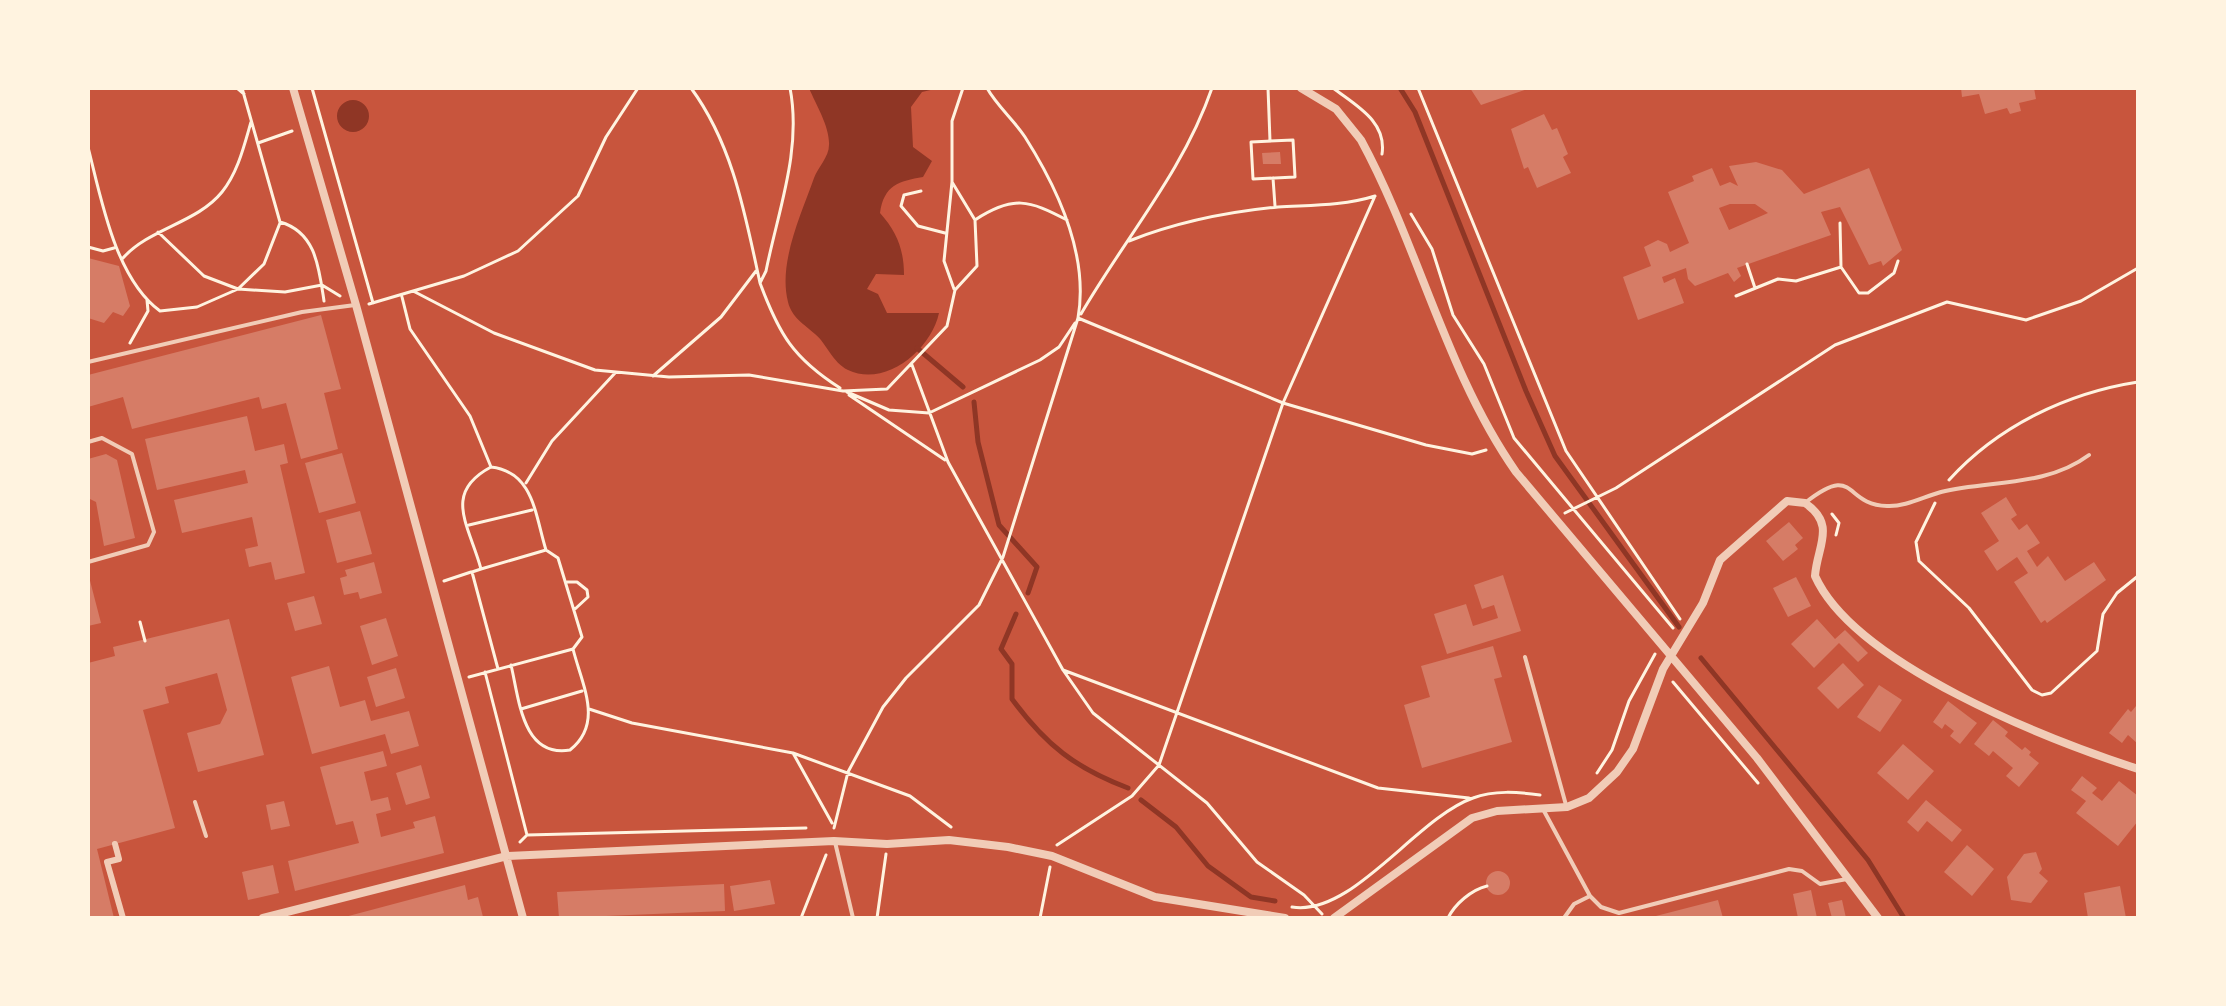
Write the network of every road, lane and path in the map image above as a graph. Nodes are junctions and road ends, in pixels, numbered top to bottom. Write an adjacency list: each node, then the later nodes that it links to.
1 (240, 88): 14 (path)
2 (293, 88): 53 (street)
3 (312, 88): 52 (path)
4 (638, 88): 48 (path)
5 (691, 88): 42 (path)
6 (790, 88): 43 (path)
7 (963, 88): 22 (path)
8 (987, 88): 29 (path)
9 (1212, 88): 34 (path)
10 (1268, 88): 16 (path)
11 (1301, 88): 24 (street)
12 (1333, 88): 20 (path)
13 (1418, 88): 72 (path)
14 (251, 122): 17 (path); 32 (path)
15 (287, 133): 17 (path)
16 (1270, 141): 21 (path); 21 (path)
17 (258, 143): 30 (path)
18 (88, 147): 19 (path)
19 (90, 165): 36 (path)
20 (1383, 165)
21 (1273, 178): 27 (path)
22 (952, 182): 28 (path); 33 (path)
23 (921, 191): 33 (path)
24 (1385, 192): 25 (path); 66 (street)
25 (1375, 196): 27 (path); 63 (path)
26 (1405, 205): 74 (path)
27 (1275, 208): 34 (path)
28 (975, 220): 29 (path); 47 (path)
29 (1067, 220): 55 (path)
30 (280, 222): 44 (path); 46 (path)
31 (1840, 223): 40 (path)
32 (158, 232): 37 (path); 46 (path)
33 (945, 233): 47 (path)
34 (1127, 242): 55 (path)
35 (88, 247): 36 (path)
36 (114, 248): 37 (path)
37 (122, 259): 51 (path)
38 (1898, 261): 40 (path)
39 (1747, 264): 45 (path)
40 (1841, 267): 45 (path)
41 (2138, 268): 72 (path)
42 (757, 270): 43 (path); 60 (path)
43 (760, 283): 62 (path)
44 (322, 285): 46 (path); 54 (path)
45 (1755, 288): 49 (path)
46 (238, 289): 51 (path)
47 (955, 290): 58 (path)
48 (415, 292): 50 (path); 59 (path)
49 (1736, 296)
50 (402, 297): 52 (path); 69 (path)
51 (147, 300): 56 (path)
52 (373, 303): 53 (path)
53 (356, 305): 54 (lane); 86 (street)
54 (325, 309): 56 (lane)
55 (1078, 318): 63 (path); 64 (path); 80 (path)
56 (127, 354): 57 (lane)
57 (88, 362)
58 (912, 365): 62 (path); 64 (path)
59 (617, 372): 60 (path); 70 (path)
60 (653, 376): 62 (path)
61 (2138, 382): 71 (path)
62 (843, 391): 64 (path); 68 (path)
63 (1283, 403): 66 (path); 104 (path)
64 (929, 413): 68 (path)
65 (88, 442): 81 (lane)
66 (1498, 447): 92 (street)
67 (2089, 455): 71 (lane)
68 (948, 462): 80 (path)
69 (491, 467): 70 (path); 77 (path)
70 (526, 483): 75 (path)
71 (1940, 492): 73 (lane); 84 (path)
72 (1595, 500): 74 (path); 89 (path)
73 (1805, 503): 76 (street); 89 (street)
74 (1574, 508): 90 (path)
75 (533, 510): 77 (path); 79 (path)
76 (1816, 511): 78 (path); 107 (street)
77 (469, 525): 82 (path)
78 (1833, 545)
79 (546, 550): 82 (path); 85 (path)
80 (1003, 557): 98 (path); 108 (path)
81 (88, 562)
82 (481, 569): 83 (path)
83 (472, 572): 86 (path); 97 (path)
84 (2138, 576)
85 (567, 582): 87 (path); 87 (path)
86 (433, 584): 100 (street)
87 (575, 609): 93 (path)
88 (140, 622): 91 (path)
89 (1689, 627): 90 (street)
90 (1681, 638): 95 (street)
91 (145, 641)
92 (1659, 645): 95 (street); 109 (path)
93 (573, 649): 96 (path); 101 (path)
94 (1525, 657): 112 (lane)
95 (1669, 658): 112 (street); 126 (street)
96 (511, 665): 97 (path); 102 (path)
97 (498, 669): 99 (path)
98 (1063, 670): 104 (path); 106 (path)
99 (485, 672): 100 (path); 118 (path)
100 (458, 680): 125 (street)
101 (583, 690): 102 (path); 103 (path)
102 (521, 709): 103 (path)
103 (589, 709): 105 (path)
104 (1177, 714): 106 (path); 110 (path)
105 (793, 753): 108 (path); 114 (path)
106 (1159, 765): 123 (path); 130 (path)
107 (2138, 769)
108 (848, 772): 114 (path); 117 (path)
109 (1595, 776)
110 (1472, 798): 112 (path); 130 (path)
111 (195, 802): 119 (lane)
112 (1565, 803): 113 (street)
113 (1544, 811): 128 (lane); 140 (street)
114 (834, 825): 116 (path)
115 (818, 828): 118 (path)
116 (849, 828)
117 (943, 833)
118 (527, 835): 125 (path)
119 (206, 836)
120 (833, 842): 122 (street); 125 (street); 134 (path); 135 (lane)
121 (115, 844): 131 (street)
122 (887, 844): 123 (street); 136 (path)
123 (1052, 852): 124 (path); 137 (path); 138 (street)
124 (1067, 852)
125 (507, 856): 132 (street); 133 (street)
126 (1850, 879): 128 (lane); 143 (street)
127 (1487, 886): 141 (path)
128 (1590, 896): 142 (lane)
129 (1278, 904): 130 (path)
130 (1317, 906): 139 (path)
131 (123, 918)
132 (263, 918)
133 (523, 918)
134 (801, 918)
135 (853, 918)
136 (877, 918)
137 (1040, 918)
138 (1285, 918)
139 (1325, 918)
140 (1334, 918)
141 (1448, 918)
142 (1564, 918)
143 (1878, 918)

